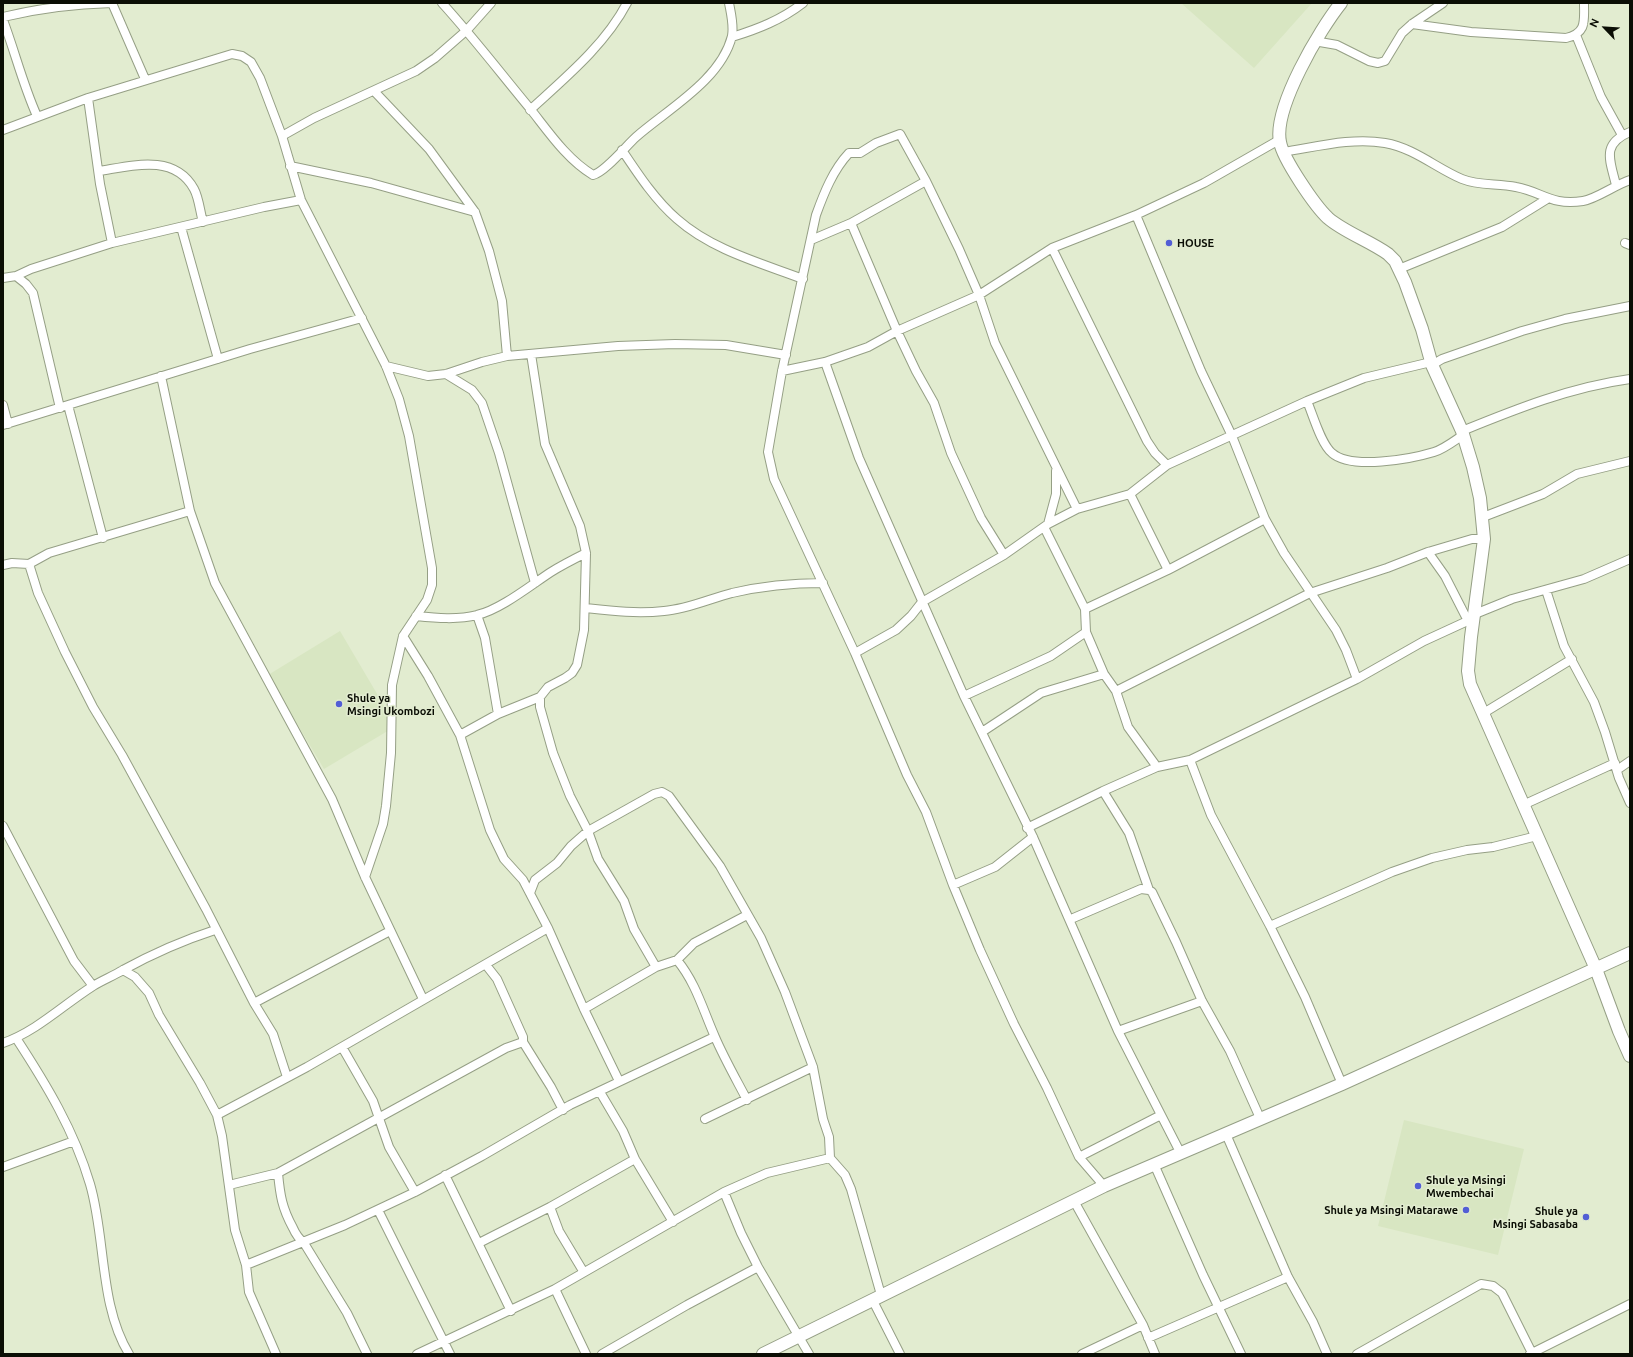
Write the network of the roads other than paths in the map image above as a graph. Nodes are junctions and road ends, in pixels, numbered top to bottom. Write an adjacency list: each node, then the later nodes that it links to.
1 (112, 3): 10 (street); 17 (street)
2 (442, 3): 13 (street)
3 (491, 3): 13 (street)
4 (627, 3): 20 (street)
5 (729, 3): 15 (street)
6 (803, 3): 15 (street)
7 (1341, 3): 16 (street)
8 (1443, 3): 12 (street)
9 (1584, 3): 14 (street)
10 (3, 17)
11 (3, 20): 21 (street)
12 (1412, 24): 14 (street); 16 (street)
13 (467, 30): 18 (street); 20 (street)
14 (1576, 36): 24 (street)
15 (732, 37): 27 (street)
16 (1314, 41): 26 (street)
17 (145, 79): 19 (street); 25 (street)
18 (374, 90): 25 (street); 35 (street)
19 (88, 98): 21 (street); 29 (street)
20 (530, 110): 27 (street)
21 (37, 116): 22 (street)
22 (3, 130)
23 (1630, 132): 24 (street)
24 (1622, 135): 32 (street)
25 (282, 136): 28 (street)
26 (1281, 146): 33 (street); 36 (street); 43 (street)
27 (622, 150): 46 (street)
28 (290, 166): 34 (street); 35 (street)
29 (98, 171): 37 (street); 41 (street)
30 (1630, 180): 32 (street)
31 (926, 181): 38 (street); 40 (street); 47 (street)
32 (1616, 185): 33 (street)
33 (1547, 199): 43 (street)
34 (301, 200): 37 (street); 49 (street)
35 (475, 212): 53 (street)
36 (1136, 215): 42 (street); 68 (street)
37 (203, 222): 39 (street)
38 (851, 223): 40 (street); 50 (street)
39 (181, 227): 41 (street); 54 (street)
40 (811, 240): 46 (street)
41 (112, 243): 44 (street)
42 (1052, 248): 47 (street); 71 (street)
43 (1399, 269): 56 (street)
44 (16, 276): 45 (street); 65 (street)
45 (3, 278)
46 (803, 279): 52 (street)
47 (979, 295): 50 (street); 69 (street)
48 (1630, 306): 56 (street)
49 (362, 318): 54 (street); 57 (street)
50 (897, 331): 55 (street); 82 (street)
51 (531, 354): 52 (street); 53 (street); 81 (street)
52 (786, 355): 58 (street)
53 (507, 356): 59 (street)
54 (218, 359): 60 (street)
55 (825, 362): 58 (street); 91 (street)
56 (1432, 364): 62 (street); 67 (street)
57 (386, 366): 59 (street); 95 (street)
58 (782, 372): 88 (street)
59 (446, 374): 87 (street)
60 (161, 376): 64 (street); 74 (street)
61 (1630, 379): 67 (street)
62 (1307, 401): 67 (street); 68 (street)
63 (3, 405): 66 (street)
64 (68, 405): 65 (street); 78 (street)
65 (60, 408): 66 (street)
66 (6, 425)
67 (1462, 433): 75 (street)
68 (1232, 436): 71 (street); 76 (street)
69 (1052, 459): 73 (street); 77 (street)
70 (1630, 461): 75 (street)
71 (1167, 466): 72 (street)
72 (1130, 494): 73 (street); 86 (street)
73 (1077, 509): 77 (street)
74 (190, 512): 78 (street); 122 (street)
75 (1483, 517): 79 (street)
76 (1265, 519): 86 (street); 90 (street)
77 (1046, 525): 82 (street); 93 (street)
78 (103, 538): 84 (street)
79 (1484, 539): 80 (street); 96 (street)
80 (1428, 552): 90 (street); 96 (street)
81 (586, 553): 87 (street); 92 (street)
82 (1004, 555): 91 (street)
83 (1630, 558): 89 (street)
84 (29, 564): 85 (street); 130 (street)
85 (3, 565)
86 (1168, 570): 93 (street)
87 (535, 583): 94 (street)
88 (823, 583): 92 (street); 99 (street)
89 (1546, 590): 96 (street); 100 (street)
90 (1310, 593): 102 (street); 103 (street)
91 (922, 602): 99 (street); 104 (street)
92 (585, 608): 105 (street)
93 (1085, 609): 97 (street)
94 (477, 615): 95 (street); 106 (street)
95 (416, 616): 98 (street)
96 (1472, 618): 102 (street); 107 (street)
97 (1086, 632): 101 (street); 104 (street)
98 (403, 636): 109 (street); 122 (street)
99 (855, 652): 123 (street)
100 (1572, 659): 107 (street); 112 (street)
101 (1104, 674): 103 (street); 108 (street)
102 (1357, 678): 110 (street)
103 (1116, 691): 113 (street)
104 (964, 696): 108 (street)
105 (540, 697): 106 (street); 119 (street)
106 (498, 714): 109 (street)
107 (1482, 714): 116 (street)
108 (982, 732): 118 (street)
109 (460, 735): 125 (street)
110 (1190, 760): 113 (street); 128 (street)
111 (1630, 761): 112 (street)
112 (1616, 766): 115 (street); 116 (street)
113 (1157, 767): 114 (street)
114 (1103, 791): 118 (street); 124 (street)
115 (1630, 804)
116 (1523, 805): 120 (street)
117 (3, 826): 138 (street)
118 (1027, 828): 121 (street)
119 (588, 831): 125 (street); 126 (street); 135 (street)
120 (1537, 836): 128 (street); 136 (street)
121 (1033, 837): 123 (street); 127 (street)
122 (365, 878): 131 (street)
123 (953, 885): 165 (street)
124 (1149, 890): 127 (street); 140 (street)
125 (530, 893): 129 (street)
126 (747, 915): 133 (street); 150 (street)
127 (1071, 919): 143 (street)
128 (1270, 926): 153 (street)
129 (548, 928): 134 (street); 142 (street)
130 (215, 930): 137 (street); 141 (street)
131 (390, 931): 139 (street); 141 (street)
132 (1630, 953): 136 (street)
133 (677, 960): 135 (street); 144 (street)
134 (486, 965): 139 (street); 146 (street)
135 (656, 967): 142 (street)
136 (1596, 969): 149 (street); 153 (street)
137 (123, 970): 138 (street); 157 (street)
138 (93, 986): 145 (street)
139 (423, 999): 148 (street)
140 (1202, 1001): 143 (street); 160 (street)
141 (254, 1003): 151 (street)
142 (584, 1009): 152 (street)
143 (1118, 1031): 158 (street)
144 (714, 1036): 152 (street); 155 (street)
145 (16, 1038): 147 (street); 163 (street)
146 (523, 1042): 156 (street); 159 (street)
147 (3, 1043)
148 (342, 1048): 151 (street); 159 (street)
149 (1630, 1056)
150 (813, 1067): 155 (street); 166 (street)
151 (287, 1077): 157 (street)
152 (619, 1081): 154 (street)
153 (1342, 1084): 160 (street)
154 (600, 1092): 156 (street); 167 (street)
155 (747, 1100): 161 (street)
156 (563, 1110): 171 (street)
157 (216, 1115): 172 (street)
158 (1161, 1115): 164 (street); 165 (street)
159 (378, 1117): 170 (street); 174 (street)
160 (1260, 1118): 162 (street)
161 (705, 1120)
162 (1226, 1134): 164 (street); 185 (street)
163 (74, 1140): 169 (street); 196 (street)
164 (1180, 1152): 168 (street)
165 (1079, 1157): 173 (street)
166 (830, 1158): 175 (street); 187 (street)
167 (635, 1159): 177 (street); 179 (street)
168 (1154, 1164): 173 (street); 189 (street)
169 (3, 1167)
170 (278, 1173): 172 (street); 180 (street)
171 (445, 1175): 174 (street); 181 (street)
172 (229, 1185): 182 (street)
173 (1104, 1186): 176 (street)
174 (415, 1192): 178 (street)
175 (724, 1192): 179 (street); 183 (street)
176 (1074, 1201): 187 (street); 191 (street)
177 (550, 1207): 181 (street); 184 (street)
178 (378, 1210): 180 (street); 194 (street)
179 (673, 1222): 184 (street)
180 (304, 1243): 182 (street); 198 (street)
181 (479, 1243): 190 (street)
182 (246, 1264): 197 (street)
183 (758, 1267): 192 (street); 202 (street)
184 (583, 1271): 186 (street)
185 (1288, 1277): 189 (street); 209 (street)
186 (554, 1289): 190 (street); 201 (street)
187 (876, 1297): 192 (street); 205 (street)
188 (1630, 1304): 195 (street)
189 (1218, 1307): 193 (street); 208 (street)
190 (511, 1311): 194 (street)
191 (1143, 1325): 193 (street); 206 (street)
192 (800, 1335): 203 (street); 204 (street)
193 (1148, 1338): 207 (street)
194 (443, 1341): 199 (street); 200 (street)
195 (1531, 1353): 210 (street)
196 (129, 1354)
197 (276, 1354)
198 (367, 1354)
199 (417, 1354)
200 (450, 1354)
201 (586, 1354)
202 (602, 1354)
203 (763, 1354)
204 (809, 1354)
205 (900, 1354)
206 (1082, 1354)
207 (1155, 1354)
208 (1241, 1354)
209 (1327, 1354)
210 (1357, 1354)

